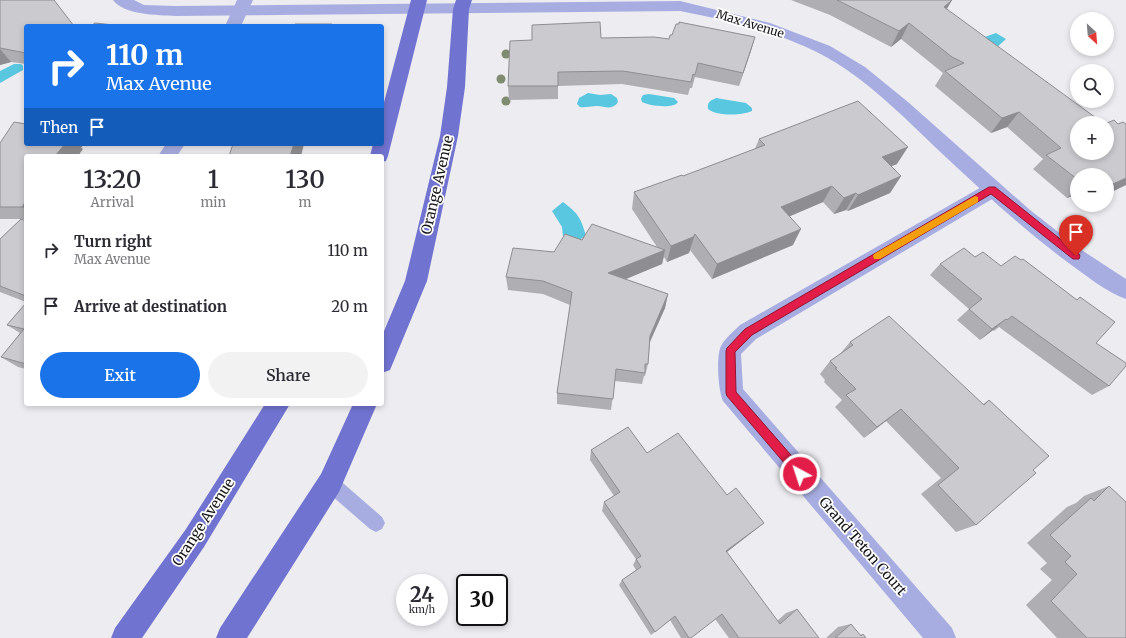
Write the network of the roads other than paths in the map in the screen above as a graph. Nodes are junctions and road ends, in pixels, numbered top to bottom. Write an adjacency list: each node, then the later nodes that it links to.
1 (121, 0): 4 (street, Max Avenue)
2 (632, 3): 5 (street, Max Avenue); 8 (street, Max Avenue)
3 (418, 4): 4 (street, Max Avenue); 5 (street, Max Avenue); 7 (main road)
4 (242, 5): 6 (street)
5 (462, 5): 10 (main road, Orange Avenue)
6 (234, 24)
7 (384, 137)
8 (992, 190): 9 (street, Max Avenue); 17 (street, Grand Teton Court)
9 (1126, 290)
10 (384, 359)
11 (277, 406): 15 (main road, Orange Avenue)
12 (364, 406): 13 (main road)
13 (330, 483): 14 (lane); 16 (main road)
14 (376, 523)
15 (125, 638)
16 (230, 638)
17 (942, 638)

